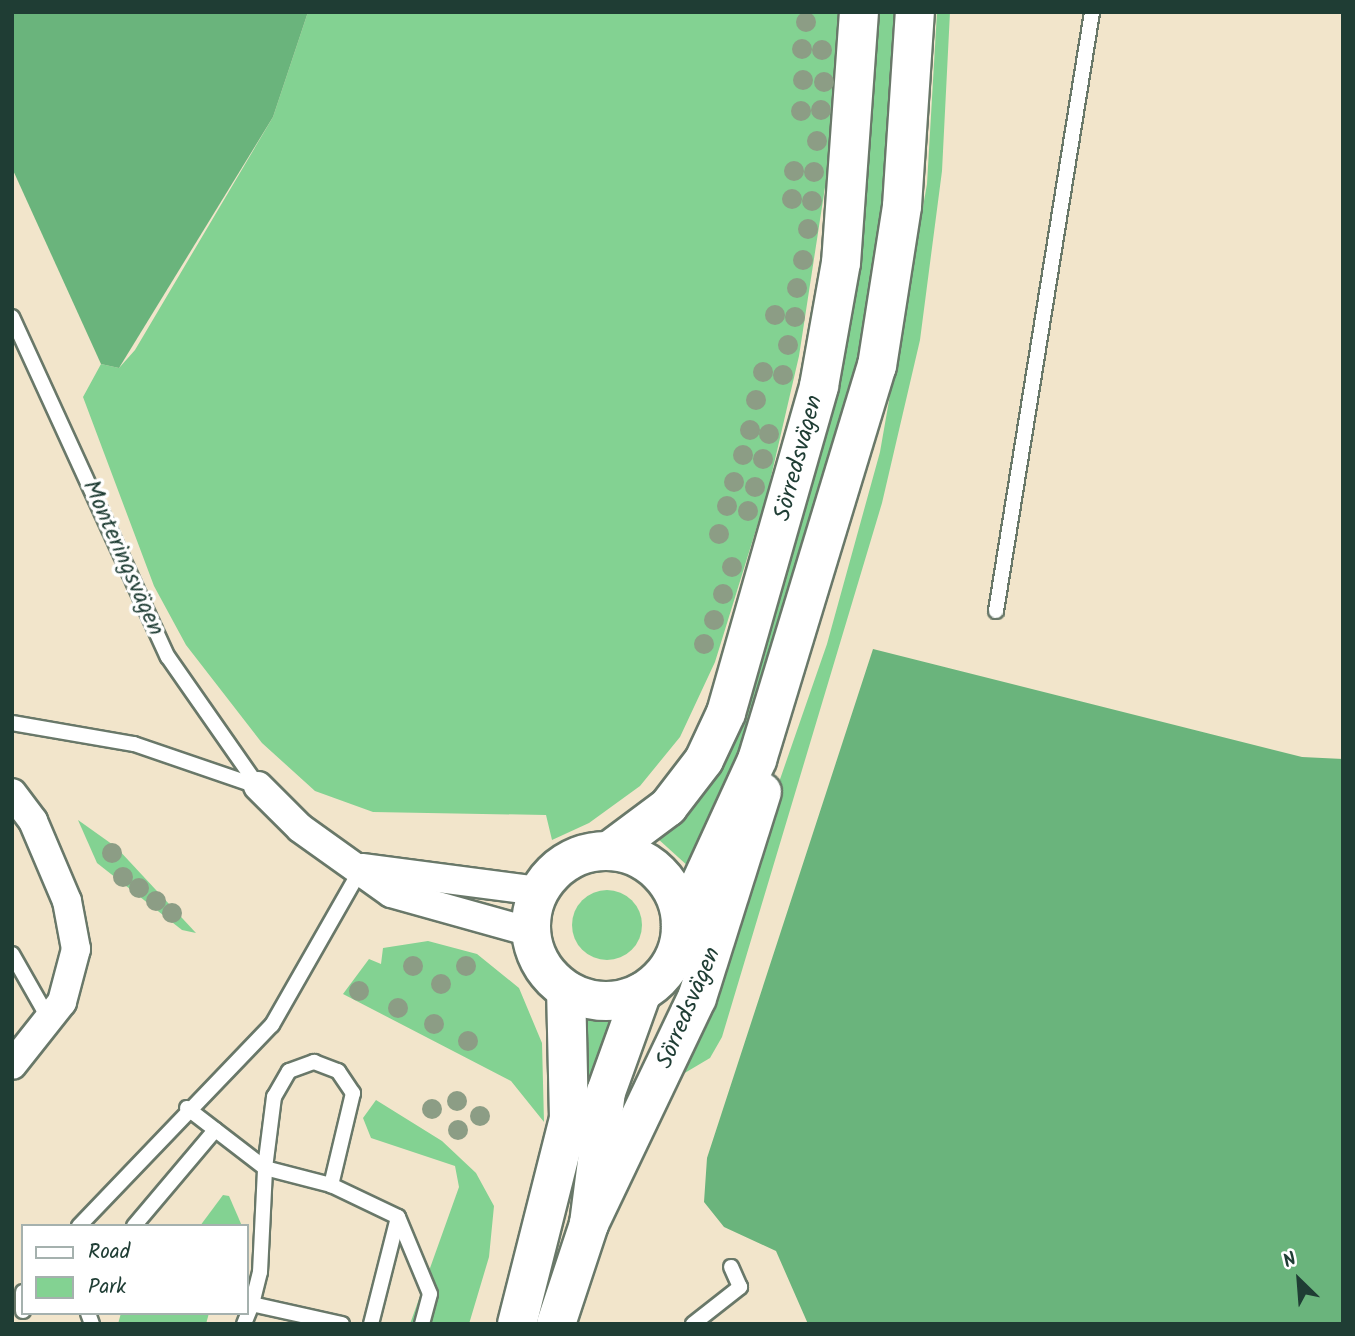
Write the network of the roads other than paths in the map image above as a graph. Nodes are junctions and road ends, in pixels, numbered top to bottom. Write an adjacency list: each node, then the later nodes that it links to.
1 (859, 12): 10 (street, Sörredsvägen)
2 (915, 12): 6 (street, Sörredsvägen)
3 (1092, 12): 5 (lane)
4 (12, 317): 8 (lane, Monteringsvägen)
5 (996, 611)
6 (791, 660): 13 (street, Sörredsvägen); 27 (street, Sörredsvägen)
7 (12, 723): 8 (lane, Monteringsvägen)
8 (258, 786): 11 (street, Monteringsvägen)
9 (12, 793): 18 (street)
10 (609, 851): 12 (street, Sörredsvägen); 13 (street, Sörredsvägen)
11 (362, 868): 12 (street, Monteringsvägen); 14 (street, Monteringsvägen); 20 (lane)
12 (540, 891): 14 (street)
13 (681, 926): 17 (street, Sörredsvägen)
14 (531, 932): 16 (street)
15 (12, 954): 18 (lane)
16 (566, 990): 17 (street, Sörredsvägen); 34 (street)
17 (642, 992): 27 (street, Sörredsvägen)
18 (50, 1021): 19 (street)
19 (12, 1065)
20 (187, 1108): 21 (lane); 26 (lane)
21 (215, 1130): 22 (lane); 25 (lane)
22 (265, 1168): 23 (lane); 23 (lane); 29 (lane)
23 (331, 1185): 24 (lane)
24 (398, 1217): 32 (lane); 33 (lane)
25 (146, 1221)
26 (81, 1224)
27 (589, 1224): 35 (street, Sörredsvägen)
28 (731, 1267): 36 (lane)
29 (252, 1304): 30 (lane); 31 (lane)
30 (248, 1314)
31 (342, 1324)
32 (371, 1324)
33 (422, 1324)
34 (517, 1324)
35 (556, 1324)
36 (693, 1324)

